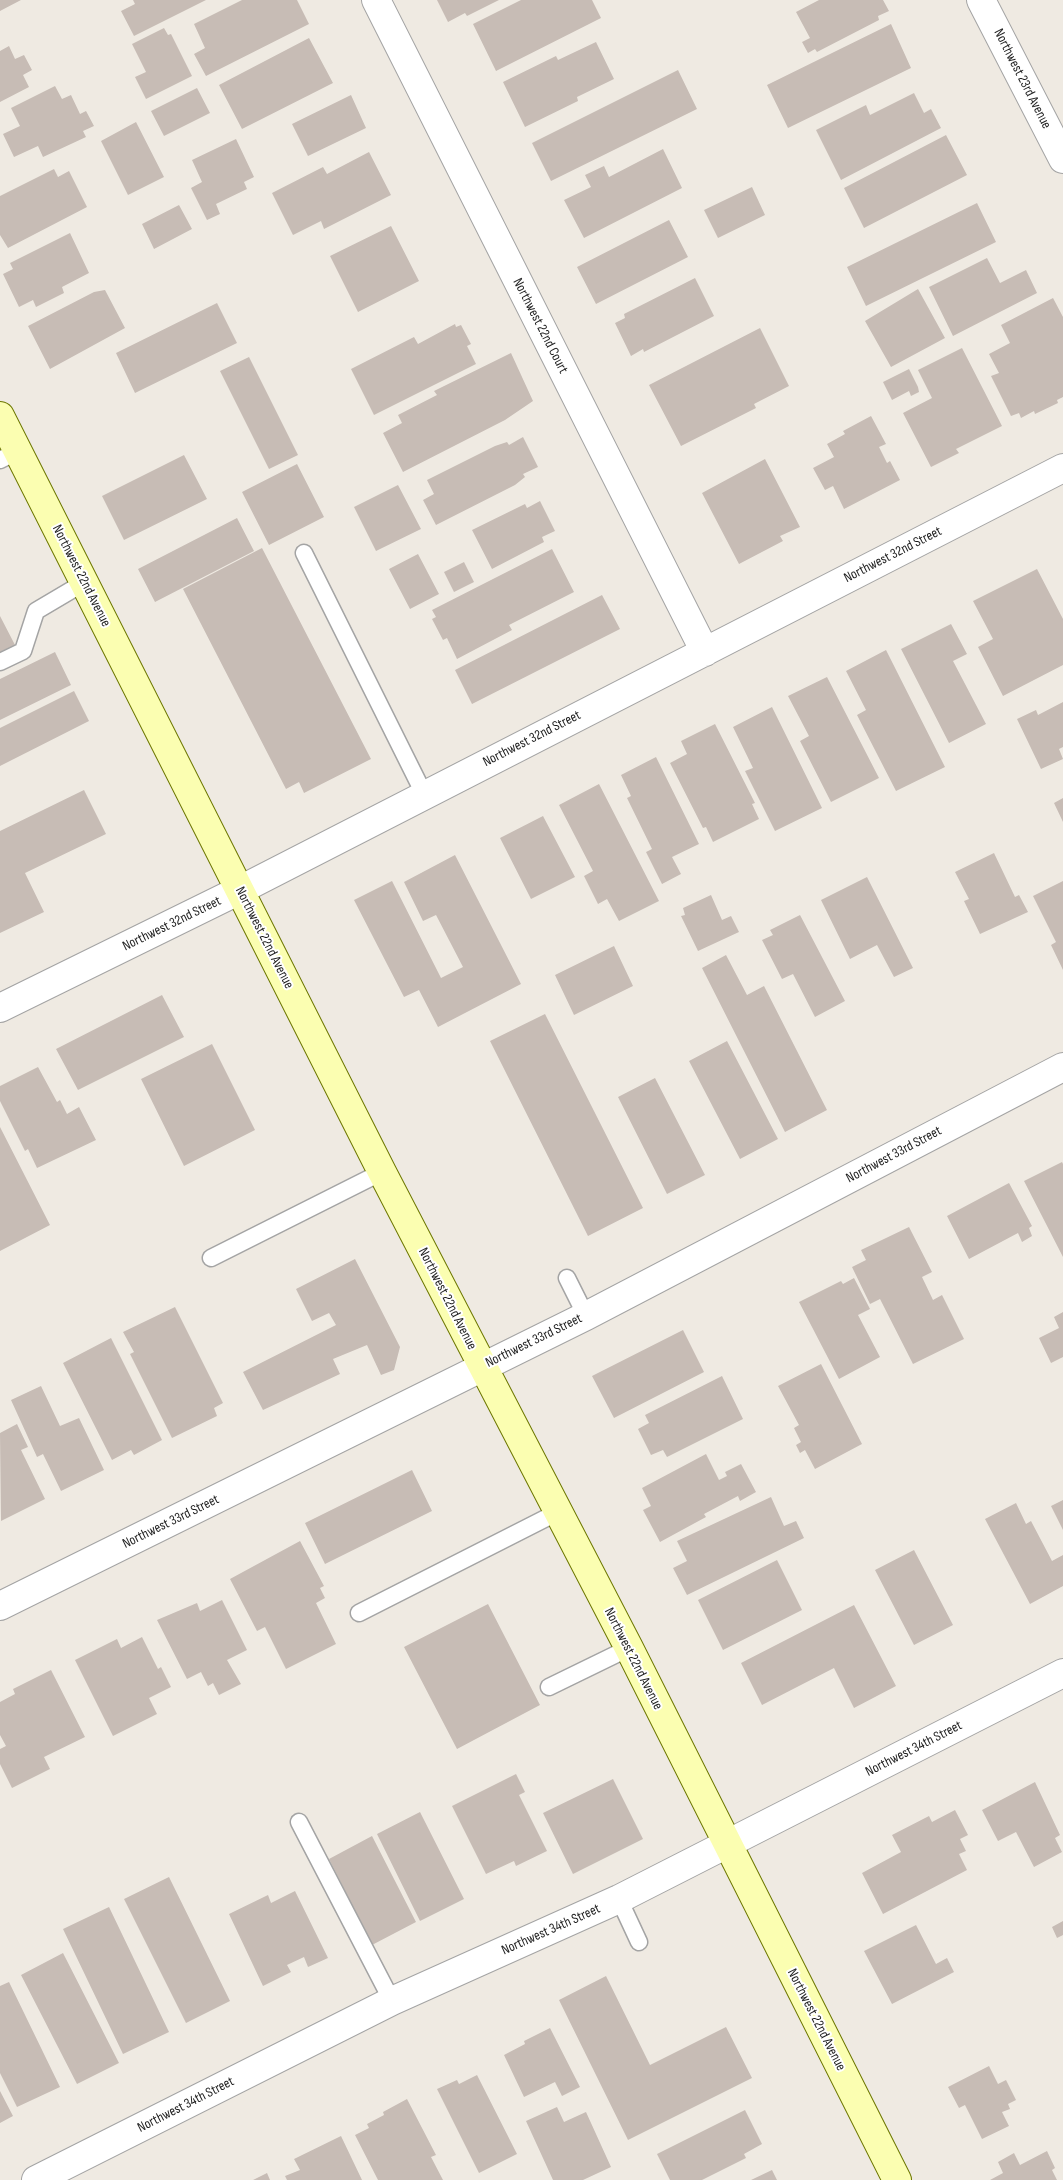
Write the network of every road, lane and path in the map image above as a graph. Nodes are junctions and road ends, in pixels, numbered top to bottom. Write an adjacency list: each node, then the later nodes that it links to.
1 (376, 0): 9 (street, Northwest 22nd Court)
2 (981, 0): 3 (street, Northwest 23rd Avenue)
3 (1063, 159)
4 (0, 416): 5 (main road, Northwest 22nd Avenue)
5 (9, 456): 8 (main road, Northwest 22nd Avenue)
6 (1063, 468): 9 (street, Northwest 32nd Street)
7 (304, 553): 11 (lane)
8 (85, 582): 10 (lane); 12 (main road, Northwest 22nd Avenue)
9 (705, 652): 11 (street, Northwest 32nd Street)
10 (0, 662)
11 (424, 794): 12 (street, Northwest 32nd Street)
12 (240, 890): 13 (street, Northwest 32nd Street); 15 (main road, Northwest 22nd Avenue)
13 (0, 1008)
14 (1063, 1067): 18 (street, Northwest 33rd Street)
15 (382, 1172): 16 (lane); 19 (main road, Northwest 22nd Avenue)
16 (211, 1258)
17 (567, 1278): 18 (lane)
18 (586, 1316): 19 (street, Northwest 33rd Street)
19 (482, 1367): 20 (main road, Northwest 22nd Avenue); 21 (street, Northwest 33rd Street)
20 (558, 1512): 22 (lane); 23 (main road, Northwest 22nd Avenue)
21 (0, 1606)
22 (359, 1613)
23 (629, 1648): 25 (lane); 27 (main road, Northwest 22nd Avenue)
24 (1063, 1673): 27 (street, Northwest 34th Street)
25 (548, 1687)
26 (299, 1822): 30 (lane)
27 (727, 1845): 28 (street, Northwest 34th Street); 32 (main road, Northwest 22nd Avenue)
28 (619, 1900): 29 (lane); 30 (street, Northwest 34th Street)
29 (640, 1942)
30 (392, 2002): 31 (street, Northwest 34th Street)
31 (36, 2180)
32 (897, 2180)

